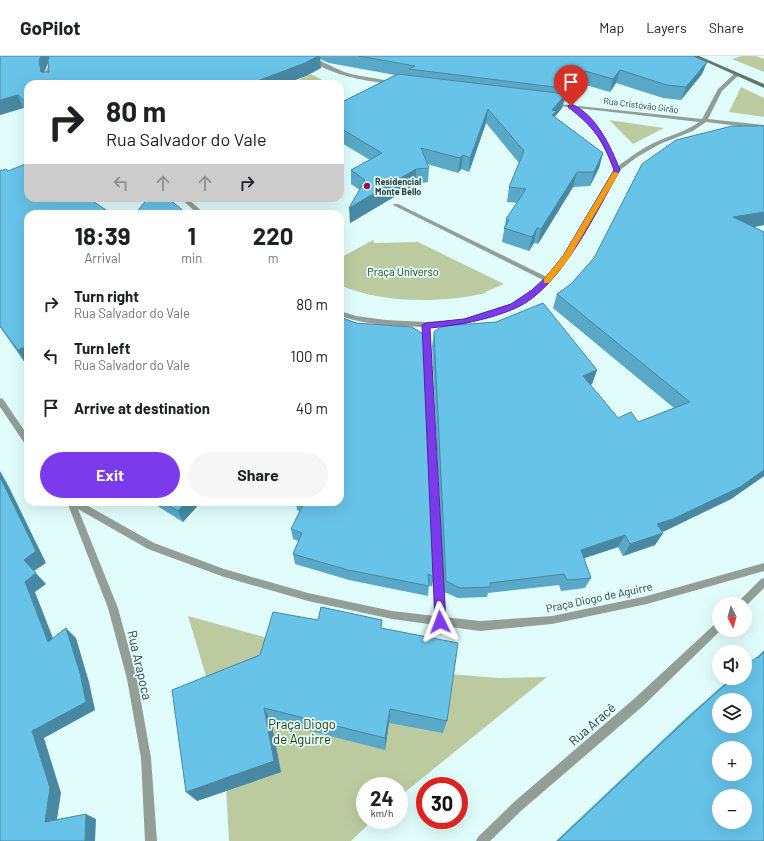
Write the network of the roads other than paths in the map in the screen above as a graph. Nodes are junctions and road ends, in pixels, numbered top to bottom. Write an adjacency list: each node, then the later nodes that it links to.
1 (55, 56): 5 (street)
2 (307, 56): 6 (street)
3 (697, 56): 4 (main road)
4 (737, 74): 7 (main road); 10 (street)
5 (49, 80)
6 (398, 84)
7 (764, 86)
8 (547, 103): 9 (street, Rua Cristóvão Girão)
9 (571, 106): 10 (street, Rua Cristóvão Girão); 12 (street)
10 (704, 121): 11 (street, Rua Cristóvão Girão); 12 (street)
11 (764, 127)
12 (617, 170): 16 (street)
13 (188, 202): 15 (street)
14 (396, 205): 16 (street)
15 (197, 210)
16 (548, 280): 18 (street)
17 (344, 314): 18 (street)
18 (426, 325): 26 (street)
19 (0, 401): 20 (street)
20 (24, 436)
21 (74, 506): 28 (street, Rua Arapoca)
22 (79, 506): 26 (street, Praça Diogo de Aguirre)
23 (764, 567): 26 (street, Praça Diogo de Aguirre)
24 (764, 582): 25 (street)
25 (749, 597)
26 (440, 622)
27 (712, 633): 29 (street, Rua Aracê)
28 (151, 841)
29 (482, 841)

